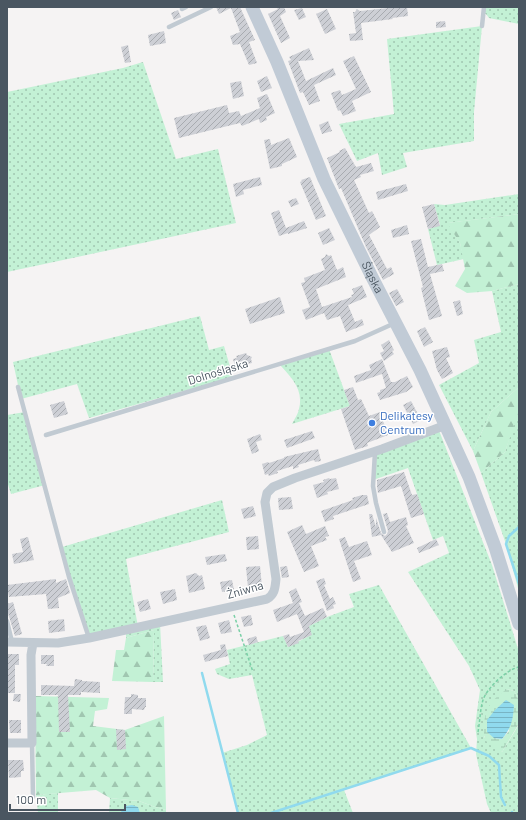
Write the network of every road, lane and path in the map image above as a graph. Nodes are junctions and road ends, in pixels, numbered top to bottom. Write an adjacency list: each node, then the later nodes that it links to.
1 (211, 7): 5 (lane)
2 (252, 7): 6 (street, Śląska)
3 (484, 7): 4 (lane)
4 (482, 26)
5 (169, 27)
6 (395, 323): 8 (street, Śląska); 9 (lane, Dolnośląska)
7 (18, 387): 15 (lane)
8 (446, 425): 10 (street, Żniwna); 14 (street, Śląska)
9 (46, 435)
10 (375, 452): 11 (lane); 12 (street, Żniwna)
11 (384, 532)
12 (232, 607): 15 (street, Żniwna); 19 (path)
13 (7, 621): 16 (lane)
14 (519, 624)
15 (89, 638): 17 (street, Żniwna)
16 (9, 642): 17 (street, Żniwna)
17 (33, 643): 22 (street)
18 (519, 667): 20 (path)
19 (252, 672)
20 (478, 732)
21 (7, 743): 22 (street)
22 (32, 743): 23 (lane)
23 (33, 796)

